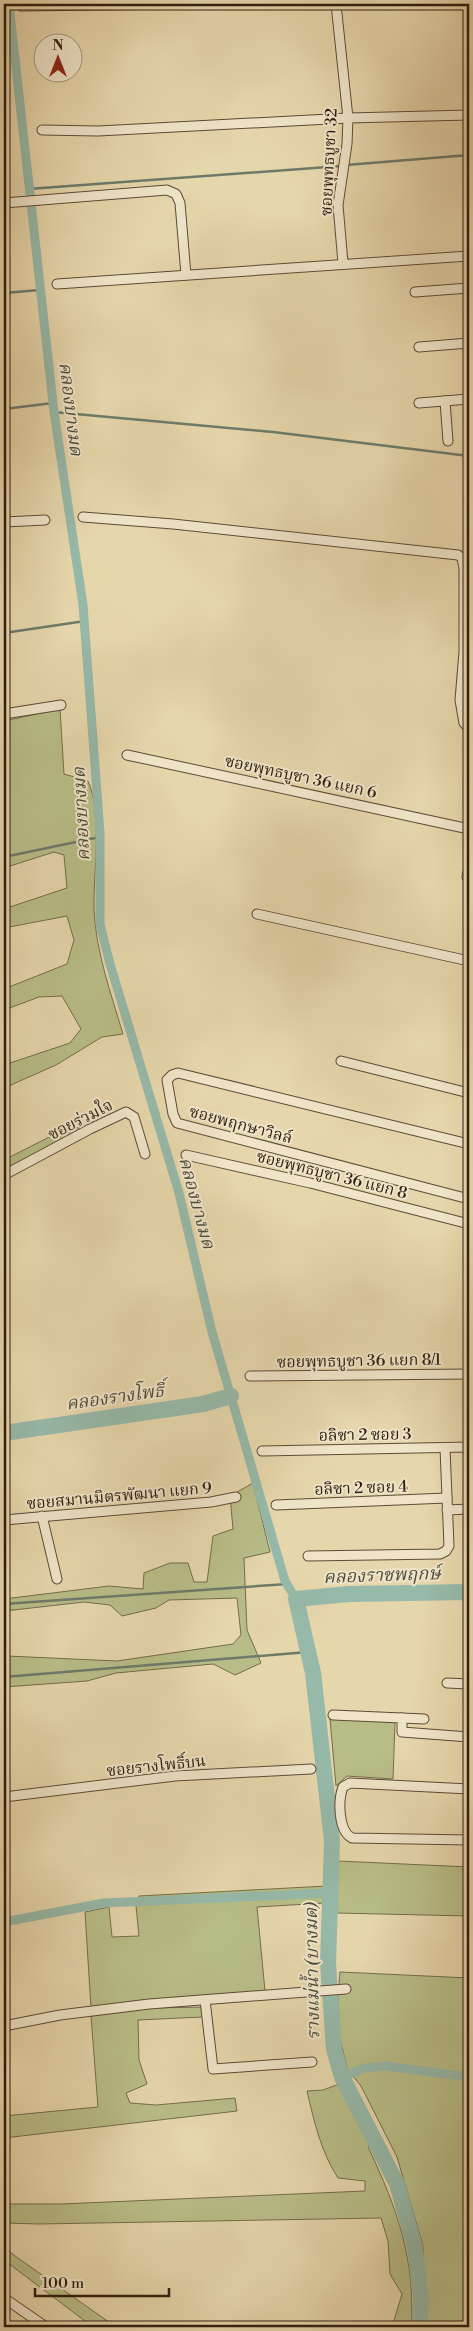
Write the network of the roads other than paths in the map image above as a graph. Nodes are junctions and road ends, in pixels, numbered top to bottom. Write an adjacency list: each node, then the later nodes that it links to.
1 (178, 4): 3 (street)
2 (336, 4): 6 (street, ซอยพุทธบูชา 32)
3 (78, 5): 4 (street)
4 (21, 6)
5 (469, 115): 6 (street)
6 (348, 118): 7 (street); 10 (street, ซอยพุทธบูชา 32)
7 (42, 130)
8 (4, 203): 11 (street)
9 (469, 256): 10 (street)
10 (343, 263): 11 (street)
11 (186, 275): 12 (street)
12 (58, 284)
13 (469, 288): 14 (street)
14 (415, 292)
15 (469, 343): 16 (street)
16 (419, 347)
17 (469, 399): 18 (street)
18 (445, 401): 19 (street); 20 (street)
19 (419, 403)
20 (448, 441)
21 (83, 517): 26 (street)
22 (45, 520): 23 (street)
23 (4, 522)
24 (61, 705): 25 (street)
25 (4, 714)
26 (469, 728)
27 (127, 755): 28 (street, ซอยพุทธบูชา 36 แยก 6)
28 (469, 829)
29 (257, 914): 30 (street)
30 (469, 962)
31 (341, 1061): 32 (street)
32 (469, 1093)
33 (469, 1144): 37 (street, ซอยพฤกษาวิลล์)
34 (145, 1154): 36 (street, ซอยร่วมใจ)
35 (186, 1155): 38 (street, ซอยพุทธบูชา 36 แยก 8)
36 (4, 1175)
37 (469, 1198)
38 (469, 1224)
39 (469, 1374): 40 (street, ซอยพุทธบูชา 36 แยก 8/1)
40 (250, 1376)
41 (469, 1447): 42 (street, อลิซา 2 ซอย 3)
42 (445, 1448): 43 (street, อลิซา 2 ซอย 3); 45 (street)
43 (262, 1451)
44 (236, 1498): 49 (street, ซอยสมานมิตรพัฒนา แยก 9)
45 (447, 1498): 46 (street, อลิซา 2 ซอย 4); 48 (street)
46 (276, 1505)
47 (469, 1509): 48 (street)
48 (447, 1510): 51 (street)
49 (42, 1516): 50 (street, ซอยสมานมิตรพัฒนา แยก 9); 52 (street)
50 (4, 1520)
51 (308, 1556)
52 (58, 1579)
53 (447, 1683): 54 (street)
54 (469, 1684)
55 (333, 1715): 56 (street)
56 (402, 1718): 57 (street); 58 (street)
57 (424, 1719)
58 (469, 1737)
59 (311, 1769): 61 (street, ซอยรางโพธิ์บน)
60 (469, 1789): 62 (street)
61 (4, 1797)
62 (469, 1840)
63 (346, 1989): 64 (street)
64 (206, 2000): 65 (street); 66 (street)
65 (4, 2026)
66 (312, 2062)
67 (4, 2298): 68 (street)
68 (33, 2318): 69 (street); 70 (street)
69 (28, 2327)
70 (46, 2327)

